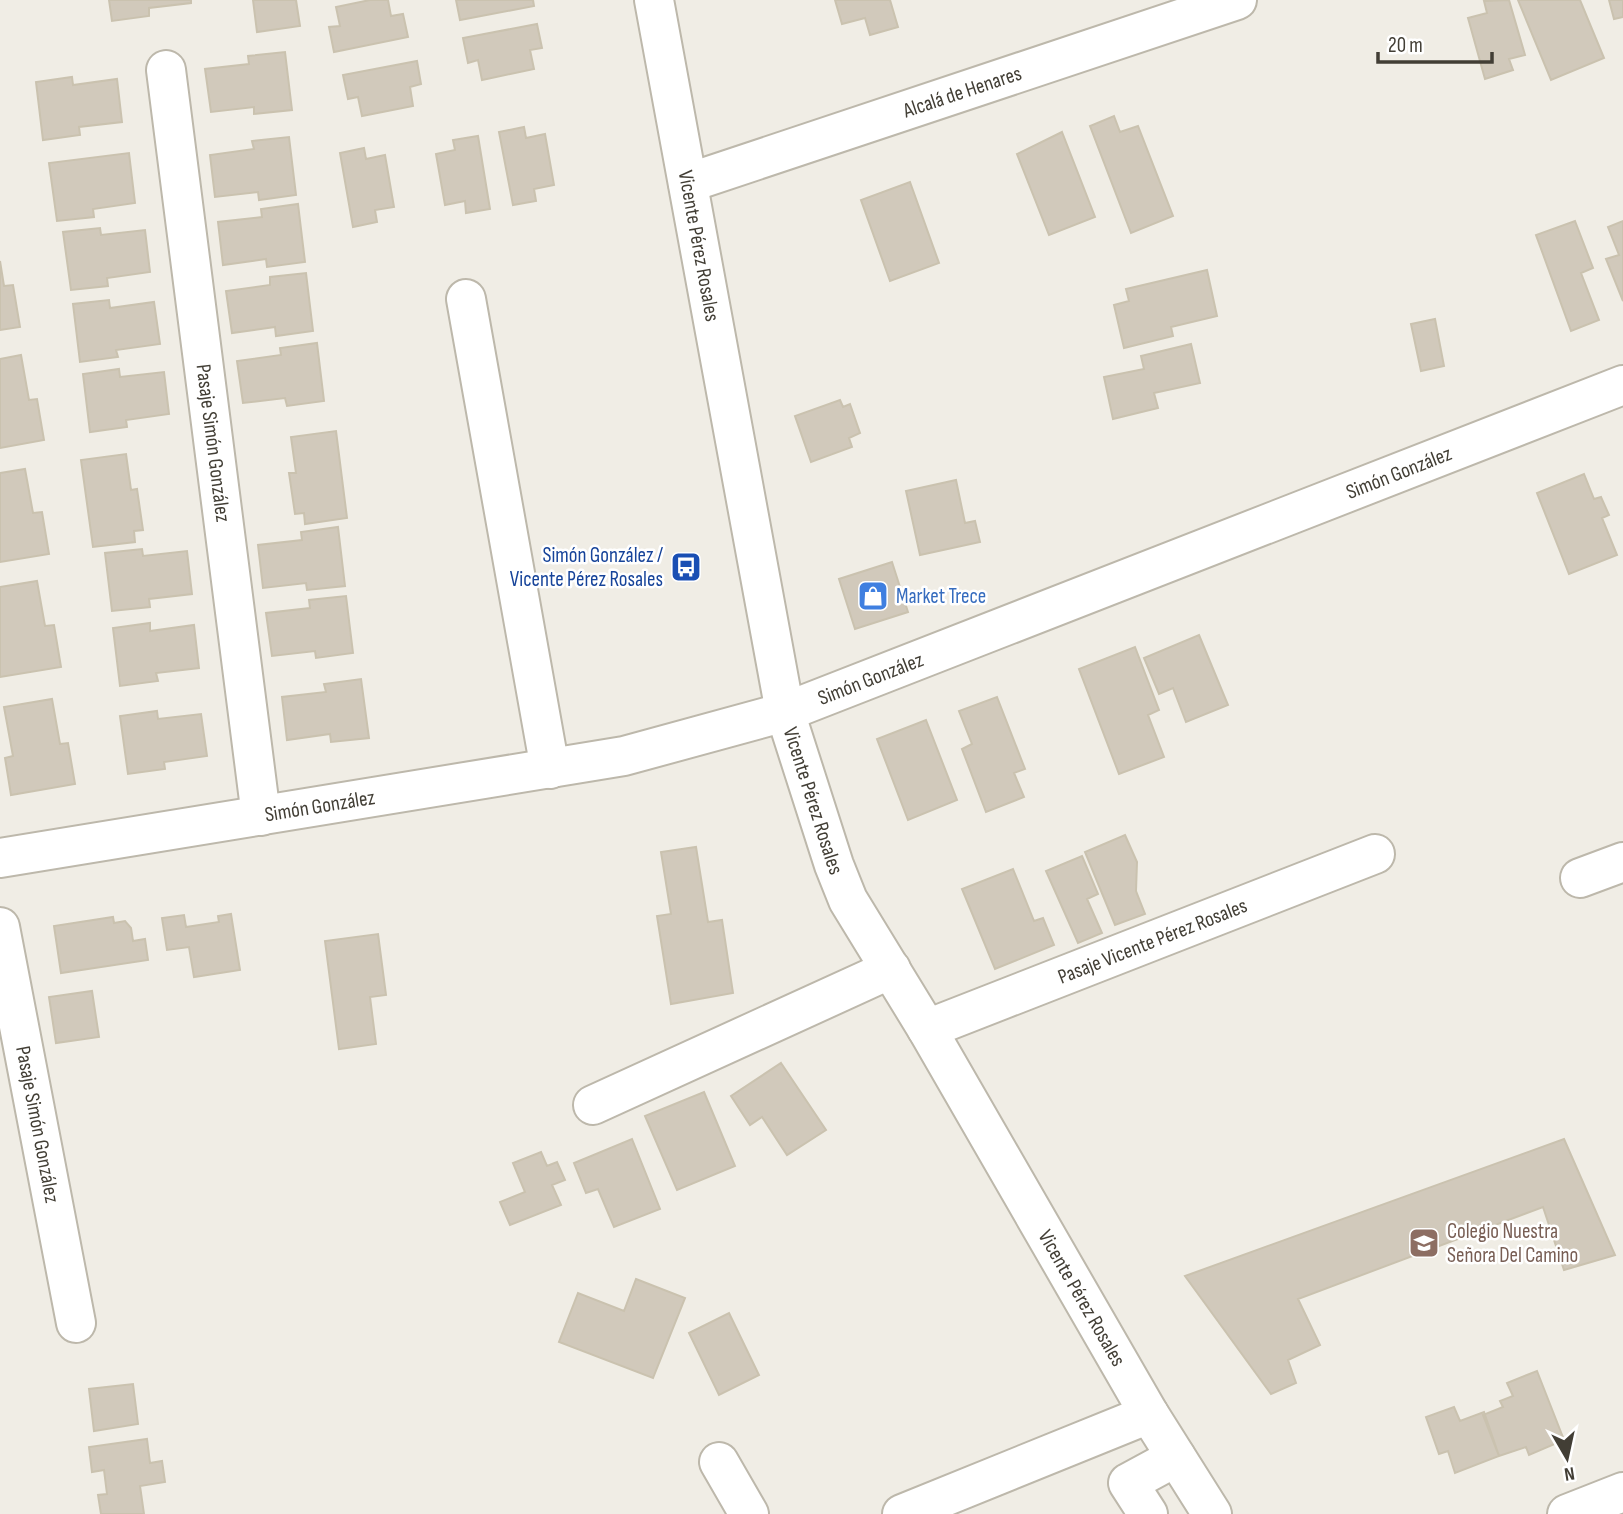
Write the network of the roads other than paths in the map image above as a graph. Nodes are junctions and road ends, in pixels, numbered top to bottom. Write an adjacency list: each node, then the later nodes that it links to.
1 (654, 0): 4 (street, Vicente Pérez Rosales)
2 (1237, 0): 4 (street, Alcalá de Henares)
3 (166, 70): 9 (street, Pasaje Simón González)
4 (688, 183): 7 (street, Vicente Pérez Rosales)
5 (466, 299): 8 (street)
6 (1623, 385): 7 (street, Simón González)
7 (785, 712): 8 (street, Simón González); 15 (street, Vicente Pérez Rosales)
8 (550, 769): 9 (street, Simón González)
9 (261, 816): 11 (street, Simón González)
10 (1376, 854): 16 (street, Pasaje Vicente Pérez Rosales)
11 (0, 858)
12 (1623, 862): 13 (street)
13 (1580, 878)
14 (0, 927): 18 (street, Pasaje Simón González)
15 (891, 969): 16 (street, Vicente Pérez Rosales); 17 (street)
16 (927, 1029): 19 (street, Vicente Pérez Rosales)
17 (593, 1105)
18 (76, 1323)
19 (1149, 1414): 20 (street, Vicente Pérez Rosales); 24 (street)
20 (1176, 1457): 25 (street); 26 (street, Vicente Pérez Rosales)
21 (719, 1461): 23 (street)
22 (1623, 1492): 27 (street)
23 (749, 1514)
24 (902, 1514)
25 (1147, 1514)
26 (1212, 1514)
27 (1567, 1514)

